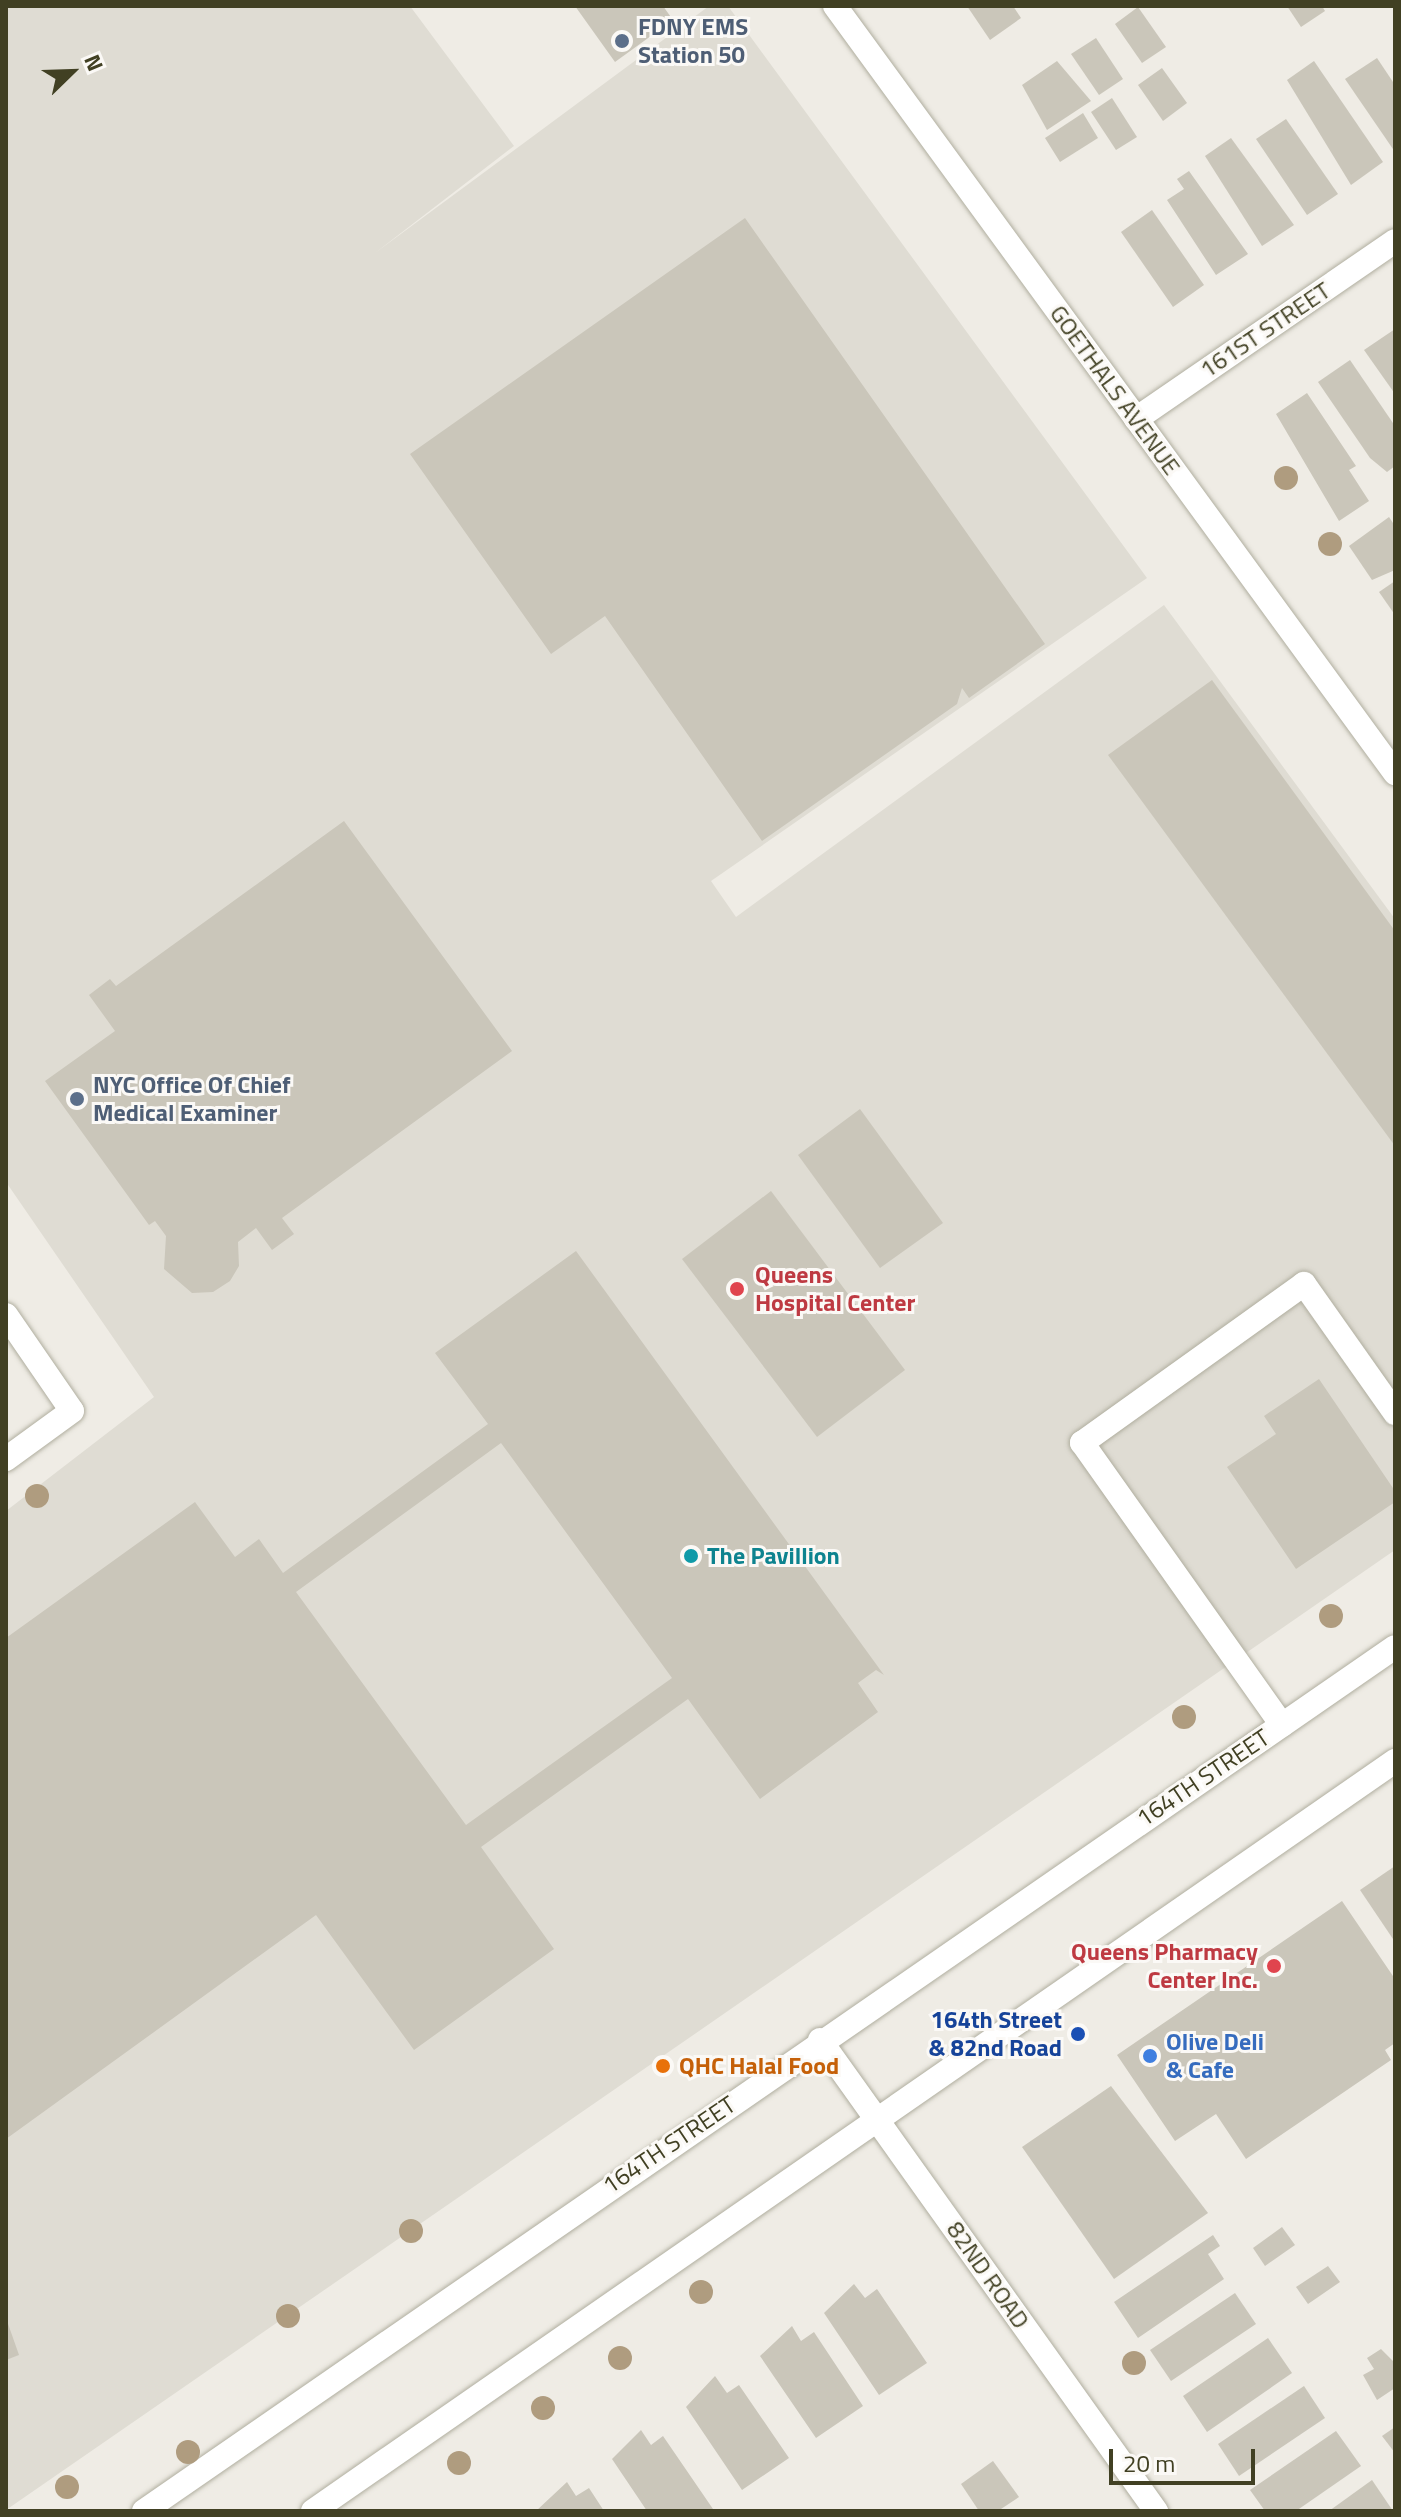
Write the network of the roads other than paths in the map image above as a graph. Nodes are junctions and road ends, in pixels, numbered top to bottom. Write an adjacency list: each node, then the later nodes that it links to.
1 (835, 6): 3 (street, GOETHALS AVENUE)
2 (1395, 241): 3 (street, 161ST STREET)
3 (1136, 419): 4 (street, GOETHALS AVENUE)
4 (1395, 773)
5 (6, 1315): 7 (street)
6 (1395, 1413): 9 (street)
7 (6, 1459)
8 (1395, 1647): 9 (street, 164TH STREET)
9 (1282, 1725): 11 (street, 164TH STREET)
10 (1395, 1761): 12 (street)
11 (820, 2040): 12 (street, 82ND ROAD); 13 (street, 164TH STREET)
12 (876, 2118): 14 (street); 15 (street, 82ND ROAD)
13 (144, 2511)
14 (313, 2511)
15 (1156, 2511)

